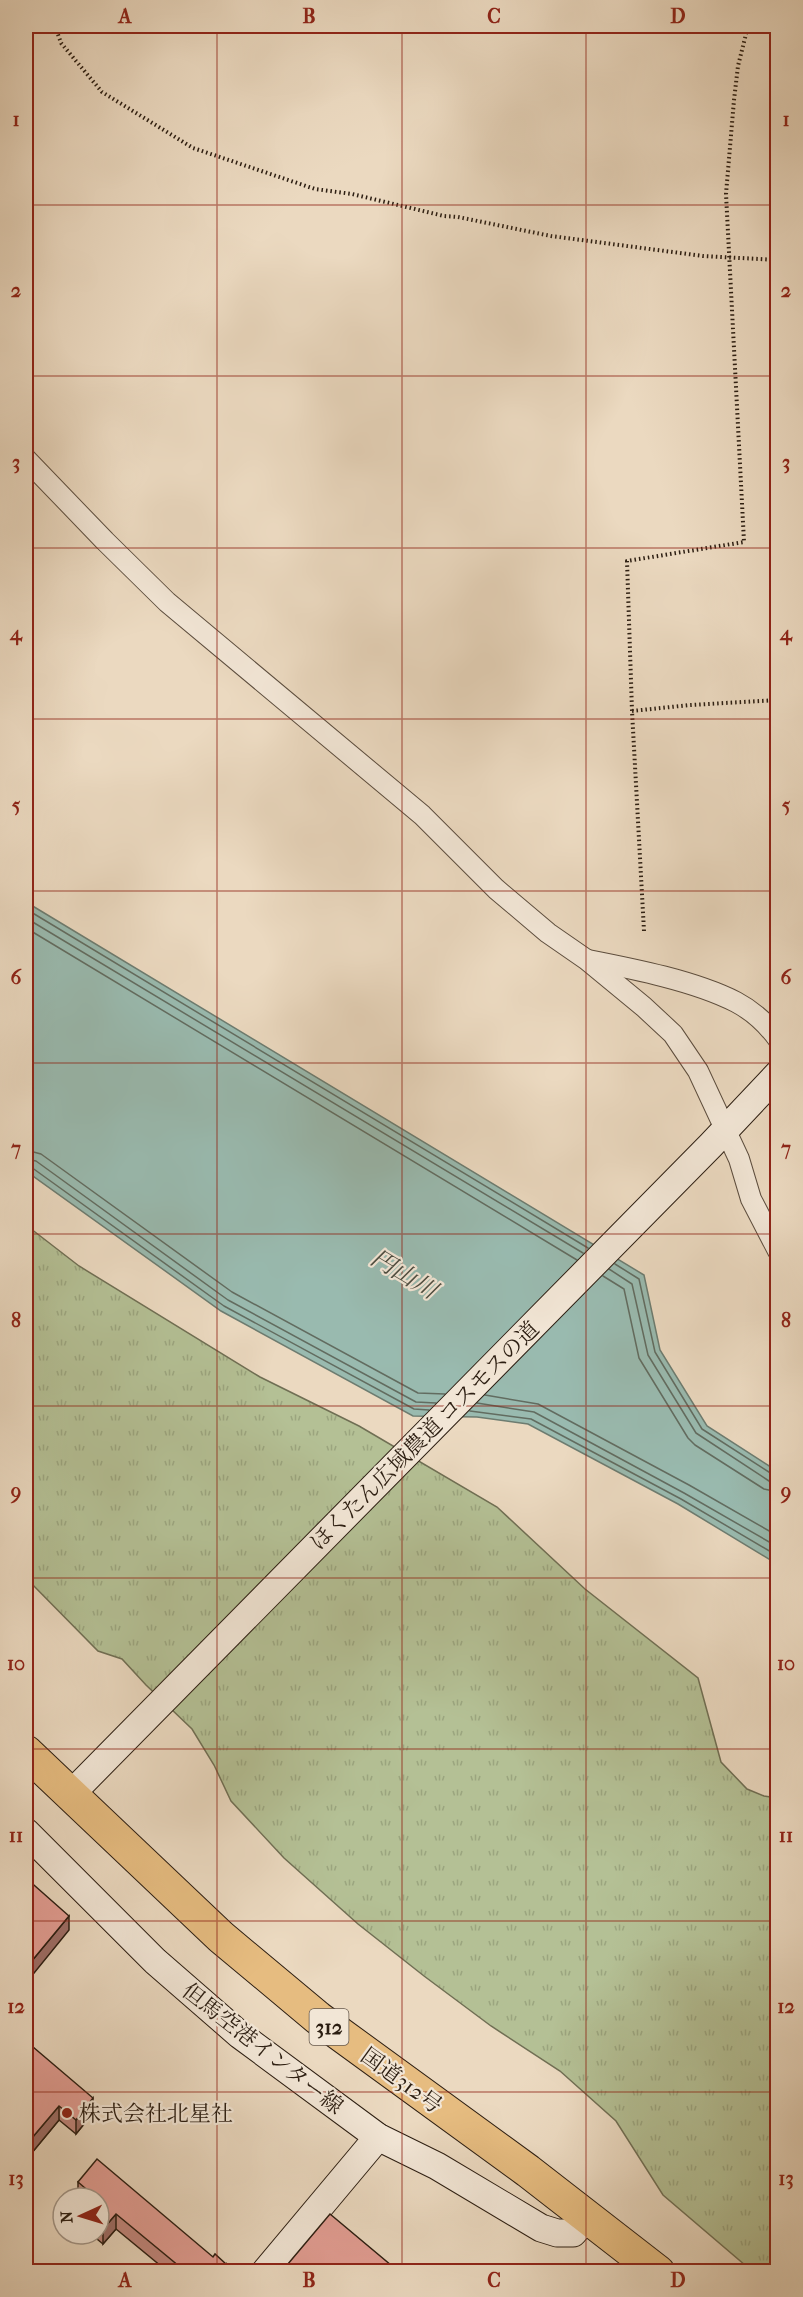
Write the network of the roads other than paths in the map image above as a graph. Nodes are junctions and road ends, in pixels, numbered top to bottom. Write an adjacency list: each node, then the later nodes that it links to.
1 (26, 459): 2 (street)
2 (587, 960): 3 (street); 5 (street)
3 (777, 1039)
4 (777, 1074): 5 (street, ほくたん広域農道 コスモスの道)
5 (718, 1137): 6 (street); 8 (street, ほくたん広域農道 コスモスの道)
6 (777, 1251)
7 (26, 1752): 8 (highway, 国道312号 / 312)
8 (70, 1795): 11 (highway, 国道312号 / 312)
9 (26, 1832): 10 (street, 但馬空港インター線)
10 (378, 2137): 11 (street, 但馬空港インター線); 12 (street)
11 (587, 2217): 13 (highway, 国道312号 / 312)
12 (265, 2271)
13 (658, 2271)

